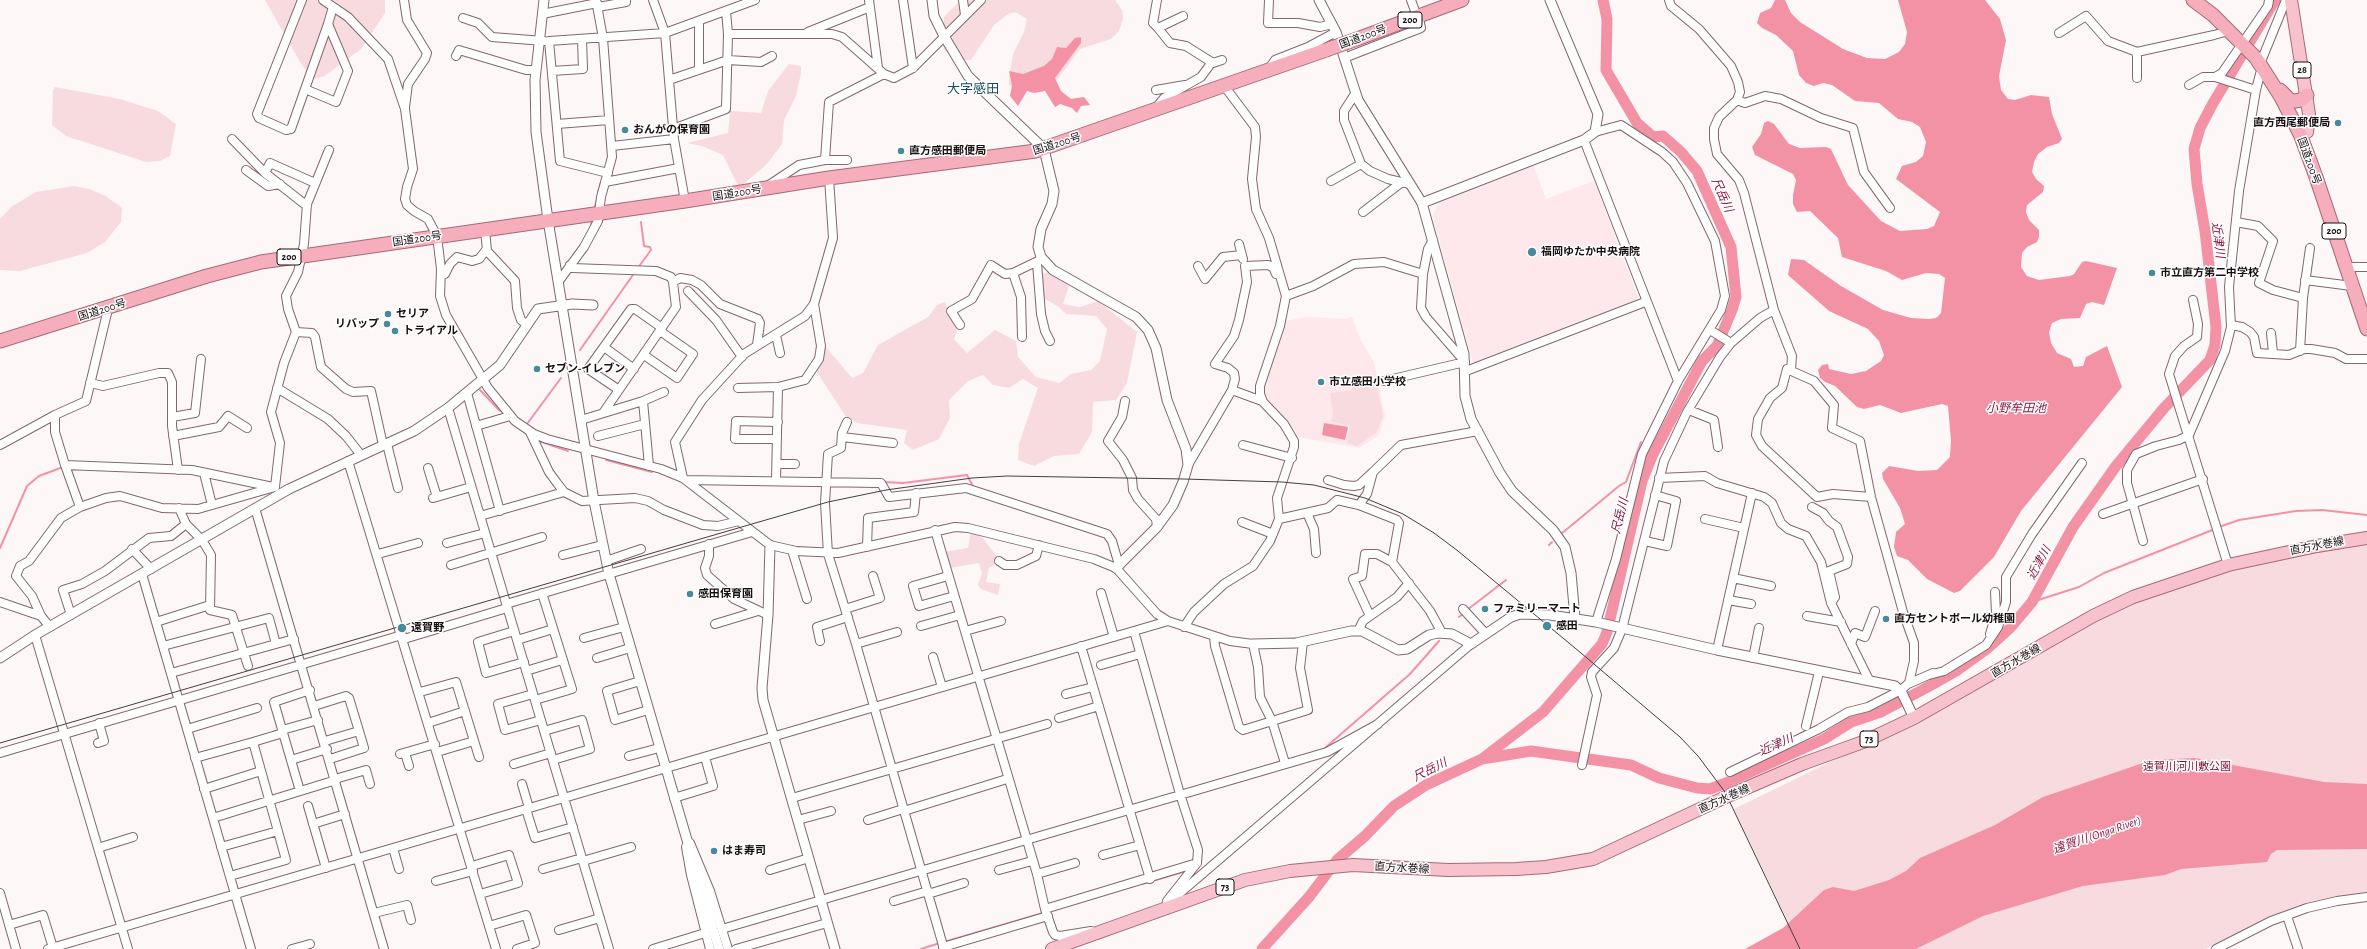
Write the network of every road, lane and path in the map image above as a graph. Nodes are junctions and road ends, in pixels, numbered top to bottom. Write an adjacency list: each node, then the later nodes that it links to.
1 (302, 0): 71 (street)
2 (323, 0): 26 (street)
3 (404, 0): 77 (street)
4 (544, 0): 29 (street)
5 (626, 0): 23 (street)
6 (653, 0): 39 (street)
7 (755, 0): 24 (street)
8 (903, 0): 58 (street)
9 (932, 0): 43 (street)
10 (963, 0): 30 (street)
11 (981, 0): 30 (street)
12 (1157, 0): 36 (street)
13 (1268, 0): 37 (street)
14 (1319, 0): 37 (street)
15 (1411, 0): 28 (street)
16 (1462, 0): 62 (highway, 国道200号 / 200, bridge)
17 (1550, 0): 82 (street)
18 (1669, 0): 76 (street)
19 (2193, 0): 38 (highway, 国道200号 / 200)
20 (2269, 0): 48 (street)
21 (2286, 0): 56 (street)
22 (2291, 0): 75 (main road, 28)
23 (597, 3): 29 (street); 44 (street)
24 (741, 3): 27 (street)
25 (869, 3): 42 (street); 57 (street)
26 (333, 7): 35 (street); 77 (street)
27 (726, 11): 33 (street); 41 (street)
28 (1416, 11)
29 (542, 14): 46 (street)
30 (965, 15): 43 (street)
31 (1182, 16): 36 (street)
32 (463, 18): 46 (street)
33 (699, 21): 39 (street); 59 (street)
34 (1420, 23): 52 (street)
35 (328, 24): 71 (street); 71 (street)
36 (1158, 28): 55 (street)
37 (1334, 28): 52 (street); 62 (street)
38 (2227, 28): 48 (highway, 国道200号 / 200); 49 (street)
39 (665, 33): 44 (street); 66 (street)
40 (2059, 33): 49 (street)
41 (728, 34): 42 (street); 53 (street)
42 (804, 34): 57 (street)
43 (944, 36): 58 (street); 88 (street)
44 (603, 38): 45 (street); 79 (street)
45 (582, 39): 47 (street); 61 (street)
46 (539, 40): 47 (street); 60 (street)
47 (549, 41): 61 (street)
48 (2241, 42): 56 (highway, 国道200号 / 200); 65 (street)
49 (2137, 52): 64 (street)
50 (456, 56): 60 (street)
51 (772, 56): 53 (street)
52 (1344, 58): 74 (street)
53 (728, 60): 59 (street); 81 (street)
54 (1222, 60): 55 (street)
55 (1212, 62): 67 (street)
56 (2260, 63): 69 (highway, 国道200号 / 200); 73 (street)
57 (878, 68): 63 (street)
58 (912, 68): 63 (street)
59 (699, 69): 66 (street)
60 (536, 70): 110 (street)
61 (552, 71): 80 (street)
62 (1267, 72): 70 (highway, 国道200号 / 200)
63 (884, 74): 90 (street)
64 (2137, 78)
65 (2218, 78): 68 (street); 73 (street)
66 (669, 80): 81 (street)
67 (1192, 83): 72 (street); 78 (street)
68 (2189, 85)
69 (2274, 85): 75 (highway); 83 (highway, 国道200号 / 200)
70 (1225, 87): 78 (highway, 国道200号 / 200); 134 (street)
71 (305, 89)
72 (1156, 90)
73 (2256, 90): 111 (street)
74 (1355, 94): 92 (street); 101 (street)
75 (2307, 95): 83 (main road, 28)
76 (1737, 100): 107 (street); 142 (street)
77 (405, 110): 113 (street)
78 (1154, 111): 88 (highway, 国道200号 / 200)
79 (609, 120): 80 (street); 87 (street)
80 (557, 124): 96 (street)
81 (673, 129): 85 (street)
82 (1595, 132): 86 (street); 148 (street)
83 (2300, 134): 125 (highway, 国道200号 / 200)
84 (232, 140): 95 (street)
85 (674, 140): 87 (street); 93 (street)
86 (1584, 140): 105 (street); 137 (street)
87 (612, 146): 96 (street)
88 (1044, 149): 97 (highway, 国道200号 / 200); 120 (street)
89 (329, 150): 100 (street)
90 (825, 160): 91 (street); 103 (street)
91 (847, 160)
92 (1361, 164): 98 (street); 101 (street)
93 (679, 168): 99 (street); 104 (street)
94 (246, 170): 102 (street)
95 (265, 173): 100 (street); 102 (street)
96 (608, 173): 99 (street)
97 (828, 178): 103 (highway, 国道200号 / 200); 138 (street)
98 (1331, 181)
99 (605, 182): 109 (street)
100 (315, 183): 106 (street)
101 (1406, 183): 105 (street); 108 (street)
102 (280, 184): 106 (street)
103 (765, 188): 104 (highway, 国道200号 / 200)
104 (685, 201): 109 (highway, 国道200号 / 200)
105 (1422, 203): 114 (street)
106 (307, 206): 118 (street)
107 (1890, 208)
108 (1363, 212)
109 (594, 213): 110 (highway, 国道200号 / 200); 121 (street)
110 (548, 220): 112 (highway, 国道200号 / 200); 130 (street)
111 (2236, 222): 135 (street); 145 (street)
112 (485, 229): 113 (highway, 国道200号 / 200); 117 (street)
113 (437, 236): 118 (highway, 国道200号 / 200); 128 (street)
114 (1433, 240): 127 (street); 165 (street)
115 (1239, 244): 119 (street)
116 (2310, 248): 129 (street)
117 (486, 250): 128 (street); 143 (street)
118 (301, 255): 141 (highway, 国道200号 / 200); 149 (street)
119 (1242, 255): 122 (street); 123 (street)
120 (1040, 261): 126 (street); 153 (street); 213 (street)
121 (570, 266): 130 (street); 131 (street)
122 (1198, 266)
123 (1245, 266): 134 (street); 176 (street)
124 (2367, 267): 125 (street)
125 (2347, 268): 132 (highway, 国道200号 / 200)
126 (1013, 273): 144 (street); 152 (street)
127 (1423, 274): 134 (street); 165 (street)
128 (441, 275): 168 (street)
129 (2304, 280): 132 (street); 135 (street)
130 (559, 281): 139 (street)
131 (673, 282): 146 (street); 156 (street)
132 (2352, 286): 147 (highway, 国道200号 / 200)
133 (688, 291): 162 (street)
134 (1286, 296): 181 (street)
135 (2303, 298): 158 (street)
136 (2193, 300): 196 (street)
137 (1645, 302): 165 (street); 170 (street)
138 (814, 304): 151 (street); 172 (street)
139 (562, 305): 140 (street); 143 (street); 188 (street)
140 (593, 305)
141 (108, 309): 154 (highway, 国道200号 / 200); 171 (street)
142 (1774, 310): 155 (street); 167 (street)
143 (526, 325): 168 (street)
144 (960, 325)
145 (2231, 325): 160 (street); 196 (street)
146 (661, 329): 157 (street); 161 (street); 161 (street)
147 (2367, 329)
148 (1711, 331): 155 (street); 170 (street)
149 (296, 332): 173 (street); 202 (street)
150 (2271, 333): 160 (street)
151 (776, 335): 156 (street); 159 (street)
152 (1022, 337)
153 (1050, 340)
154 (0, 341)
155 (1729, 342): 183 (street)
156 (757, 346): 162 (street)
157 (604, 347): 166 (street); 175 (street)
158 (2300, 351): 160 (street); 164 (street)
159 (780, 353)
160 (2274, 353)
161 (644, 355): 166 (street)
162 (742, 357): 221 (street)
163 (201, 359): 187 (street)
164 (2367, 359)
165 (1466, 366): 169 (street); 195 (street)
166 (634, 369): 175 (street)
167 (1791, 370): 234 (street); 234 (street)
168 (484, 380): 178 (street); 186 (street)
169 (1384, 381)
170 (1678, 381): 317 (street)
171 (90, 383): 185 (street); 187 (street)
172 (778, 387): 174 (street); 189 (street)
173 (277, 388): 207 (street); 226 (street)
174 (738, 388)
175 (619, 390): 184 (street)
176 (1232, 390): 181 (street); 213 (street)
177 (664, 392): 179 (street)
178 (467, 393): 182 (street); 192 (street)
179 (644, 401): 184 (street); 191 (street)
180 (1125, 401): 252 (street)
181 (1262, 401): 208 (street)
182 (448, 408): 202 (street); 227 (street)
183 (1689, 410): 205 (street); 220 (street)
184 (603, 413): 188 (street)
185 (55, 415): 203 (street); 214 (street)
186 (510, 416): 192 (street); 194 (street)
187 (172, 417): 197 (street)
188 (580, 420): 206 (street)
189 (778, 422): 200 (street); 200 (street)
190 (847, 422): 199 (street)
191 (646, 424): 198 (street); 215 (street)
192 (476, 426): 243 (street)
193 (247, 428): 197 (street)
194 (529, 431): 206 (street); 230 (street)
195 (1478, 431): 218 (street); 313 (street)
196 (2189, 435): 222 (street); 236 (street)
197 (173, 436): 217 (street)
198 (598, 436)
199 (842, 437): 201 (street); 225 (street)
200 (777, 439): 211 (street)
201 (893, 443)
202 (385, 444): 207 (street); 228 (street)
203 (0, 445)
204 (1243, 445): 208 (street)
205 (1718, 447)
206 (585, 450): 215 (street); 235 (street)
207 (361, 455): 209 (street)
208 (1292, 458): 247 (street)
209 (348, 461): 229 (street); 274 (street)
210 (2082, 463): 367 (street)
211 (777, 464): 212 (street); 224 (street)
212 (795, 464)
213 (1188, 464): 252 (street)
214 (65, 465): 217 (street); 239 (street)
215 (649, 466): 221 (street)
216 (428, 468): 227 (street)
217 (178, 470): 219 (street)
218 (1373, 472): 223 (street); 238 (street)
219 (204, 473): 226 (street); 237 (street)
220 (1659, 478): 232 (street); 233 (street)
221 (684, 479): 224 (street); 249 (street)
222 (2203, 479): 236 (street); 282 (street)
223 (1328, 480)
224 (776, 481): 225 (street)
225 (827, 482): 231 (street); 275 (street)
226 (274, 487): 229 (street); 237 (street)
227 (471, 487): 246 (street)
228 (398, 488)
229 (289, 489): 242 (street)
230 (564, 492): 235 (street); 243 (street)
231 (916, 493): 269 (street); 283 (street)
232 (1752, 493): 253 (street); 299 (street)
233 (1655, 495): 262 (street); 262 (street)
234 (1872, 497): 373 (street)
235 (594, 501): 249 (street); 266 (street)
236 (2133, 503): 245 (street); 261 (street)
237 (212, 505): 241 (street)
238 (1359, 505): 244 (street); 280 (street)
239 (80, 507): 241 (street); 310 (street)
240 (1812, 507): 299 (street)
241 (178, 508): 251 (street)
242 (255, 508): 260 (street); 340 (street)
243 (500, 511): 246 (street)
244 (1307, 513): 247 (street); 276 (street)
245 (2103, 514)
246 (480, 516): 255 (street)
247 (1279, 519): 257 (street)
248 (1705, 519): 253 (street)
249 (739, 521): 256 (street)
250 (1242, 522): 257 (street)
251 (186, 524): 260 (street); 270 (street)
252 (1157, 527): 283 (street)
253 (1744, 528): 289 (street)
254 (935, 530): 268 (street); 269 (street); 288 (street)
255 (485, 532): 264 (street); 273 (street)
256 (752, 532): 265 (street); 267 (street)
257 (1274, 534): 324 (street)
258 (542, 537): 273 (street)
259 (2367, 538): 282 (main road, 直方水巻線 / 73)
260 (202, 540): 284 (street); 301 (street)
261 (2143, 541)
262 (1645, 542): 327 (street)
263 (418, 543): 274 (street)
264 (447, 543)
265 (709, 544): 286 (street); 303 (street)
266 (602, 545): 277 (street); 278 (street)
267 (770, 545): 272 (street); 308 (street)
268 (1039, 545): 279 (street); 283 (street)
269 (867, 547): 275 (street)
270 (132, 549): 284 (street); 307 (street)
271 (641, 549): 278 (street)
272 (792, 550): 275 (street); 296 (street)
273 (491, 552): 281 (street); 302 (street)
274 (378, 554): 337 (street)
275 (828, 554): 306 (street)
276 (1316, 554)
277 (563, 555)
278 (606, 561): 286 (street)
279 (999, 561)
280 (1392, 562): 290 (street); 311 (street)
281 (451, 565)
282 (2228, 565): 386 (main road, 直方水巻線 / 73)
283 (1118, 567): 315 (street)
284 (152, 569): 285 (street)
285 (142, 574): 307 (street); 316 (street)
286 (609, 574): 294 (street); 323 (street)
287 (873, 576): 306 (street)
288 (948, 576): 295 (street); 295 (street)
289 (1733, 578): 291 (street); 297 (street)
290 (1409, 583): 311 (street); 333 (street)
291 (1771, 586)
292 (1995, 592): 367 (street)
293 (1101, 593): 338 (street)
294 (542, 594): 302 (street); 326 (street)
295 (954, 596): 309 (street)
296 (807, 600)
297 (1728, 600): 300 (street); 352 (street)
298 (0, 602): 310 (street)
299 (1831, 602): 318 (street)
300 (1752, 604)
301 (210, 605): 316 (street); 320 (street)
302 (507, 606): 331 (street); 337 (street)
303 (758, 611): 308 (street); 319 (street)
304 (1465, 611): 334 (street)
305 (1875, 611): 348 (street)
306 (847, 613): 342 (street); 345 (street)
307 (71, 615): 322 (street)
308 (768, 615): 400 (street)
309 (960, 615): 321 (street); 328 (street)
310 (42, 616): 322 (street)
311 (1370, 616): 330 (street)
312 (1807, 616): 318 (street)
313 (1574, 618): 317 (street); 334 (street)
314 (1001, 621): 328 (street)
315 (1168, 621): 324 (street); 329 (street)
316 (156, 622): 349 (street)
317 (1596, 622): 327 (street)
318 (1840, 622): 348 (street)
319 (716, 624)
320 (236, 626): 344 (street); 349 (street); 353 (street)
321 (921, 626)
322 (50, 627): 335 (street)
323 (624, 627): 339 (street); 351 (street)
324 (1184, 628): 336 (street)
325 (1759, 628): 358 (street)
326 (553, 629): 341 (street); 359 (street)
327 (1622, 629): 352 (street); 418 (street)
328 (965, 631): 368 (street)
329 (1134, 631): 338 (street); 354 (street)
330 (1358, 631): 333 (street); 343 (street)
331 (514, 632): 341 (street); 360 (street)
332 (897, 632): 345 (street)
333 (1442, 633): 347 (street)
334 (1486, 634): 347 (street)
335 (35, 635): 356 (street); 399 (street)
336 (1214, 636): 346 (street); 389 (street)
337 (403, 637): 361 (street); 375 (street)
338 (1114, 637): 350 (street)
339 (584, 638)
340 (294, 639): 344 (street); 361 (street)
341 (517, 640): 360 (street)
342 (820, 641)
343 (1303, 642): 346 (street); 389 (street)
344 (276, 644): 353 (street)
345 (856, 644): 381 (street)
346 (1253, 644): 389 (street)
347 (1471, 644): 393 (street)
348 (1851, 644): 369 (street)
349 (163, 646): 366 (street)
350 (1081, 646): 368 (street); 371 (street)
351 (630, 648): 357 (street); 370 (street)
352 (1717, 650): 358 (street)
353 (244, 653): 363 (street); 366 (street)
354 (1140, 654): 362 (street); 430 (street)
355 (933, 657): 372 (street)
356 (0, 658)
357 (597, 658)
358 (1753, 658): 365 (street)
359 (562, 660): 364 (street); 377 (street)
360 (524, 662): 364 (street)
361 (302, 664): 374 (street); 378 (street)
362 (1101, 665)
363 (248, 666)
364 (526, 671): 377 (street)
365 (1820, 672): 369 (street); 394 (street)
366 (171, 673): 378 (street)
367 (1929, 675): 373 (street)
368 (978, 676): 372 (street); 401 (street)
369 (1868, 680): 373 (street)
370 (640, 682): 383 (street); 383 (street)
371 (1093, 686): 376 (street); 380 (street)
372 (942, 687): 381 (street)
373 (1904, 689): 386 (street); 423 (street)
374 (310, 690): 379 (street); 398 (street)
375 (420, 692): 384 (street); 391 (street)
376 (1066, 694)
377 (534, 697): 388 (street); 388 (street)
378 (179, 700): 390 (street); 395 (street)
379 (314, 706): 387 (street); 396 (street)
380 (1099, 706): 385 (street); 439 (street)
381 (875, 707): 400 (street); 421 (street)
382 (257, 708): 395 (street)
383 (648, 710): 407 (street)
384 (465, 711): 391 (street); 402 (street)
385 (1059, 718)
386 (1914, 718): 482 (main road, 直方水巻線 / 73)
387 (318, 720): 398 (street); 405 (street)
388 (541, 720): 397 (street)
389 (1272, 721): 416 (street)
390 (99, 723): 399 (street); 403 (street)
391 (428, 723): 406 (street)
392 (1047, 724): 401 (street)
393 (1378, 724): 416 (street); 482 (street)
394 (1806, 726)
395 (187, 729): 413 (street)
396 (359, 731): 405 (street); 414 (street)
397 (544, 731): 409 (street); 409 (street)
398 (282, 732): 404 (street); 415 (street)
399 (64, 733): 408 (street); 453 (street)
400 (774, 737): 412 (street); 433 (street)
401 (997, 739): 421 (street); 424 (street)
402 (474, 741): 406 (street); 411 (street)
403 (98, 742)
404 (253, 742): 413 (street); 422 (street)
405 (326, 745): 414 (street); 415 (street)
406 (436, 748): 419 (street); 446 (street)
407 (659, 748): 410 (street); 420 (street)
408 (0, 753)
409 (552, 756): 417 (street); 431 (street)
410 (629, 756)
411 (479, 757)
412 (705, 757): 420 (street); 432 (street)
413 (196, 758): 428 (street)
414 (330, 759): 425 (street)
415 (291, 760): 429 (street)
416 (1285, 763): 430 (street)
417 (514, 764)
418 (1582, 765)
419 (409, 766)
420 (665, 768): 431 (street); 432 (street)
421 (893, 769): 433 (street); 437 (street)
422 (261, 771): 428 (street); 434 (street)
423 (1730, 772)
424 (1007, 779): 437 (street); 450 (street)
425 (336, 780): 426 (street); 429 (street); 440 (street)
426 (370, 784)
427 (522, 784): 436 (street)
428 (204, 789): 441 (street)
429 (300, 791): 434 (street)
430 (1181, 796): 439 (street); 462 (street)
431 (564, 798): 436 (street); 445 (street)
432 (674, 798): 448 (street)
433 (792, 798): 442 (street)
434 (270, 801): 441 (street); 447 (street)
435 (308, 806): 444 (street)
436 (527, 809): 445 (street); 446 (street)
437 (904, 810): 443 (street); 469 (street)
438 (831, 811): 442 (street)
439 (1130, 811): 450 (street); 451 (street)
440 (345, 814): 444 (street); 458 (street)
441 (213, 818): 454 (street)
442 (798, 820): 457 (street)
443 (868, 820)
444 (313, 824): 463 (street)
445 (573, 827): 459 (street)
446 (460, 828): 455 (street); 464 (street)
447 (278, 831): 454 (street); 471 (street)
448 (685, 834): 494 (street); 495 (street); 510 (street)
449 (133, 837): 453 (street)
450 (1026, 841): 460 (street); 469 (street)
451 (1140, 845): 456 (street); 472 (street)
452 (631, 847): 459 (street)
453 (98, 848): 491 (street)
454 (222, 848): 471 (street)
455 (393, 848): 458 (street); 465 (street)
456 (1103, 855)
457 (809, 858): 467 (street); 481 (street)
458 (358, 859): 463 (street); 484 (street)
459 (582, 860): 466 (street); 486 (street)
460 (1032, 861): 468 (street); 470 (street)
461 (1075, 863): 470 (street)
462 (1197, 863): 472 (street); 482 (street)
463 (326, 868): 477 (street)
464 (473, 868): 473 (street); 476 (street); 476 (street)
465 (399, 869)
466 (543, 869)
467 (770, 870)
468 (999, 870)
469 (921, 872): 475 (street); 481 (street)
470 (1037, 874): 483 (street)
471 (230, 876): 477 (street)
472 (1150, 879): 483 (street)
473 (436, 882)
474 (964, 883): 475 (street)
475 (928, 893): 480 (street); 497 (street)
476 (480, 894): 490 (street)
477 (235, 895): 491 (street); 502 (street)
478 (0, 896): 489 (street)
479 (2367, 896): 485 (street)
480 (894, 901)
481 (820, 902): 488 (street); 494 (street)
482 (1161, 910): 493 (main road, 直方水巻線 / 73)
483 (1046, 912): 493 (street); 497 (street)
484 (374, 913): 487 (street); 504 (street)
485 (2287, 916): 515 (street); 516 (street)
486 (600, 918): 492 (street); 507 (street)
487 (411, 920)
488 (827, 923): 512 (street); 513 (street)
489 (9, 925): 499 (street); 500 (street)
490 (489, 926): 505 (street); 506 (street)
491 (121, 928): 498 (street); 501 (street)
492 (559, 930)
493 (1103, 931): 514 (main road, 直方水巻線 / 73)
494 (722, 932): 511 (street)
495 (706, 936): 508 (street); 509 (street)
496 (310, 944): 503 (street)
497 (943, 945)
498 (74, 946): 499 (street)
499 (50, 948)
500 (16, 949)
501 (128, 949)
502 (251, 949)
503 (292, 949)
504 (384, 949)
505 (496, 949)
506 (517, 949)
507 (609, 949)
508 (653, 949)
509 (710, 949)
510 (719, 949)
511 (728, 949)
512 (736, 949)
513 (835, 949)
514 (1052, 949)
515 (2216, 949)
516 (2298, 949)

